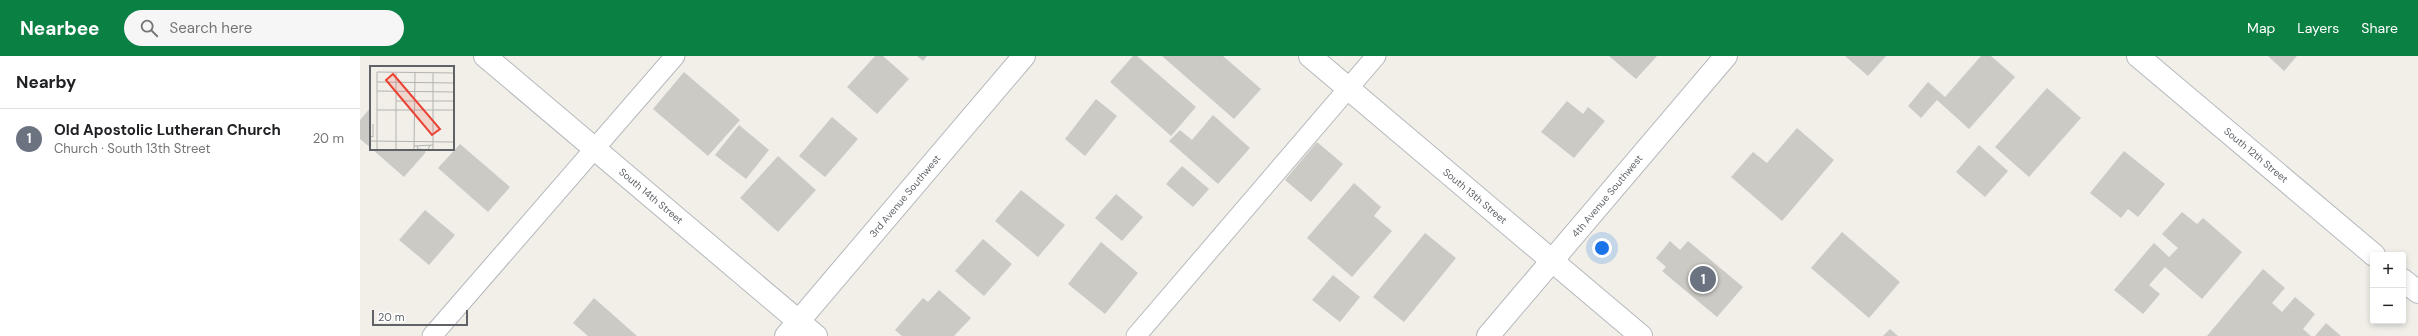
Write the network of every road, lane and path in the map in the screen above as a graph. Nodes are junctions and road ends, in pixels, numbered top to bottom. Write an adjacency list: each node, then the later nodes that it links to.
1 (485, 56): 9 (street, South 14th Street)
2 (675, 56): 9 (lane)
3 (1024, 56): 14 (street, 3rd Avenue Southwest)
4 (1310, 56): 8 (street, South 13th Street)
5 (1376, 56): 8 (lane)
6 (1726, 56): 11 (street, 4th Avenue Southwest)
7 (2138, 56): 10 (street, South 12th Street)
8 (1349, 89): 11 (street, South 13th Street); 17 (lane)
9 (595, 149): 14 (street, South 14th Street); 15 (lane)
10 (2370, 252)
11 (1552, 261): 18 (street, 4th Avenue Southwest); 19 (street, South 13th Street)
12 (2406, 282): 13 (street)
13 (2418, 292)
14 (792, 329): 16 (street, South 14th Street)
15 (432, 336)
16 (816, 336)
17 (1136, 336)
18 (1488, 336)
19 (1641, 336)

